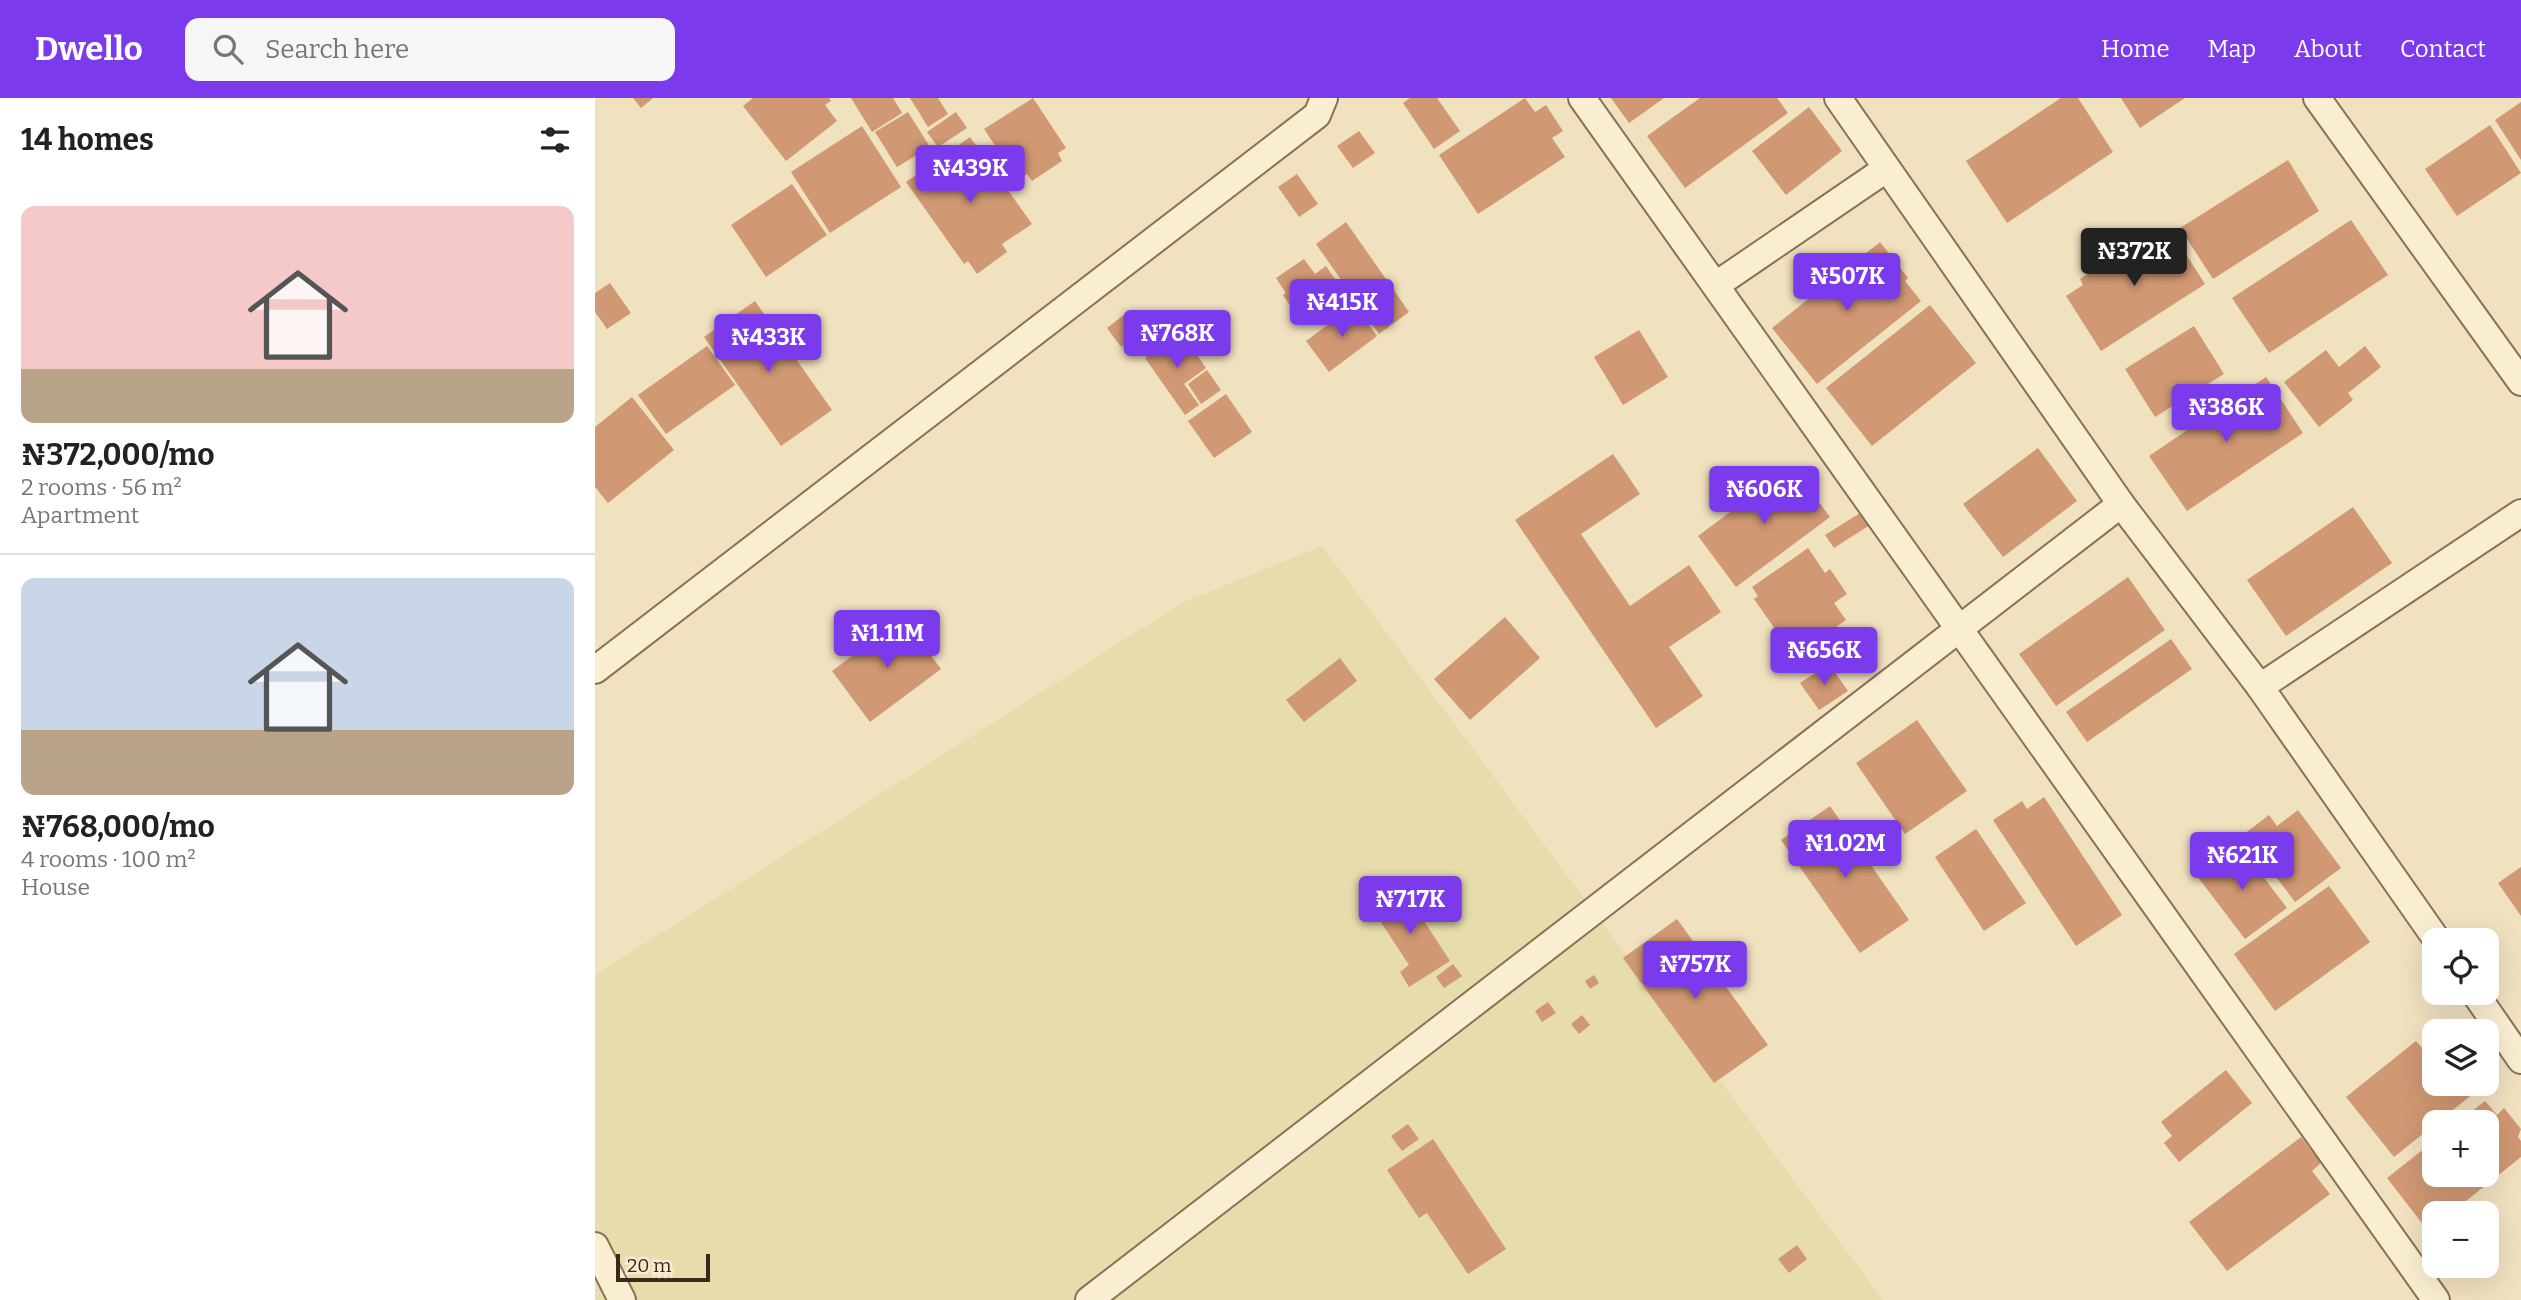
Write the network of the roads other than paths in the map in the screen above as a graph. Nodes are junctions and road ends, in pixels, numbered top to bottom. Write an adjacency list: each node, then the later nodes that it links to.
1 (1324, 98): 11 (street)
2 (1582, 98): 6 (street)
3 (1838, 98): 5 (street)
4 (2317, 98): 7 (street)
5 (1886, 169): 6 (street); 8 (street)
6 (1716, 285): 10 (street)
7 (2521, 382)
8 (2121, 504): 10 (street); 12 (street)
9 (2521, 513): 12 (street)
10 (1960, 629): 18 (street); 19 (street)
11 (595, 670)
12 (2260, 687): 13 (street)
13 (2429, 928)
14 (2483, 1005): 15 (street)
15 (2521, 1060)
16 (595, 1246): 17 (street)
17 (622, 1300)
18 (1089, 1300)
19 (2436, 1300)

